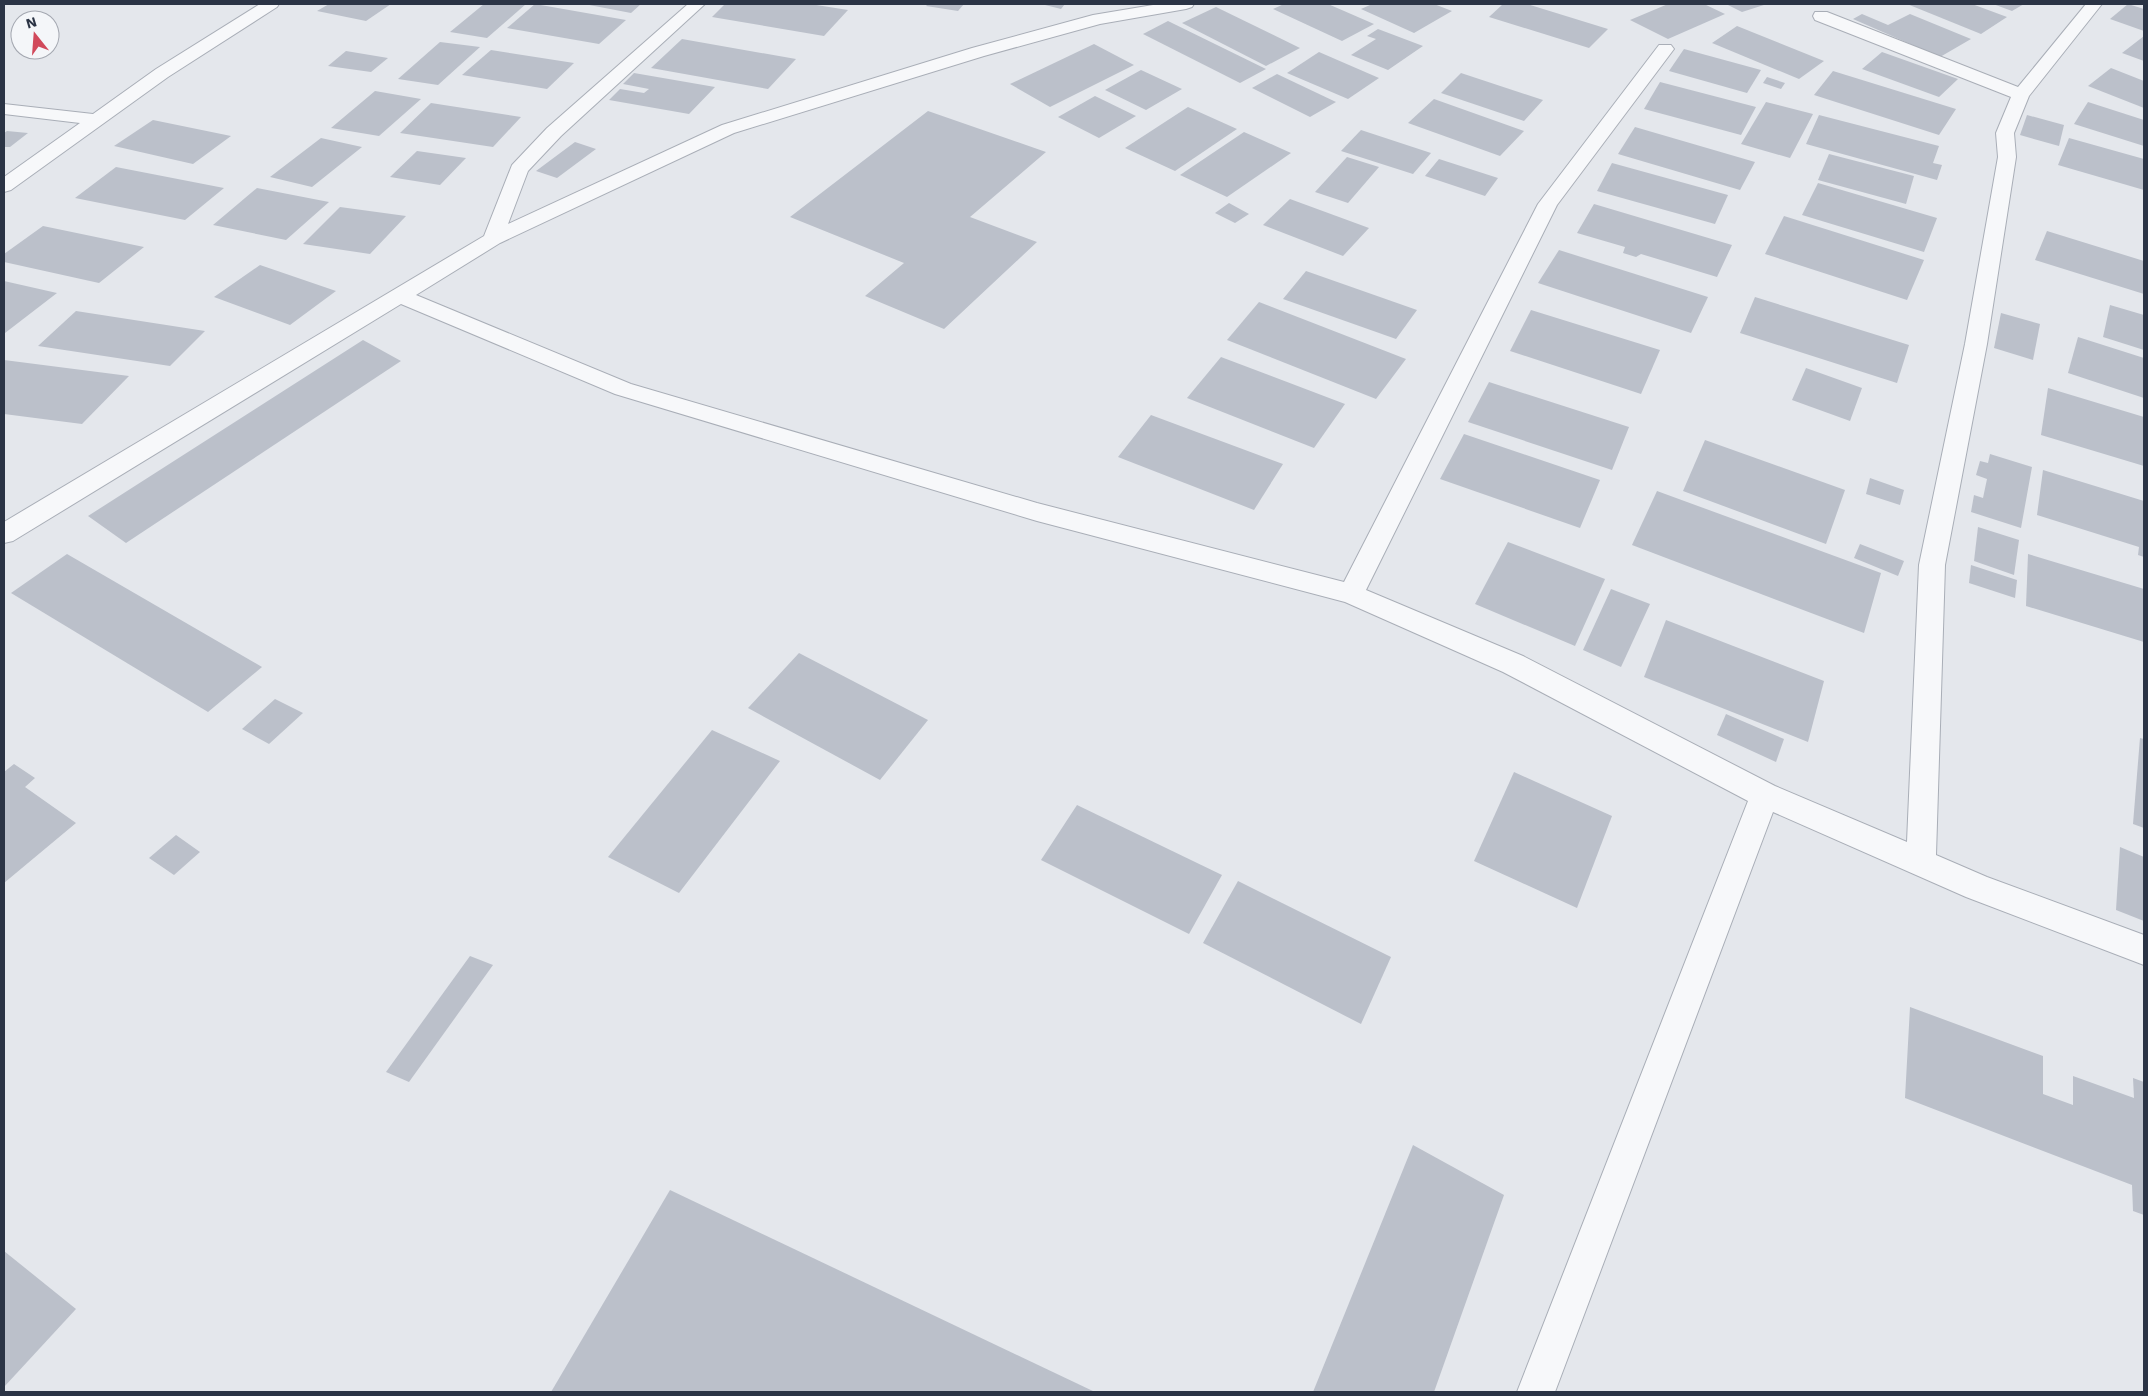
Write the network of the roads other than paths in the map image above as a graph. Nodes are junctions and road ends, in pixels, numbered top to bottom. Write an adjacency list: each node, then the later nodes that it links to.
1 (271, 4): 10 (street)
2 (697, 4): 12 (street)
3 (1186, 4): 5 (street)
4 (2094, 4): 8 (street)
5 (1104, 11): 12 (street)
6 (1821, 16): 8 (street)
7 (1665, 50): 15 (street)
8 (2021, 96): 17 (street)
9 (4, 108): 10 (street)
10 (98, 120): 11 (street)
11 (4, 186)
12 (493, 239): 13 (street)
13 (400, 296): 14 (street); 15 (street)
14 (4, 534)
15 (1351, 594): 16 (street)
16 (1766, 795): 17 (street); 19 (street)
17 (1921, 863): 18 (street)
18 (2144, 950)
19 (1536, 1392)

